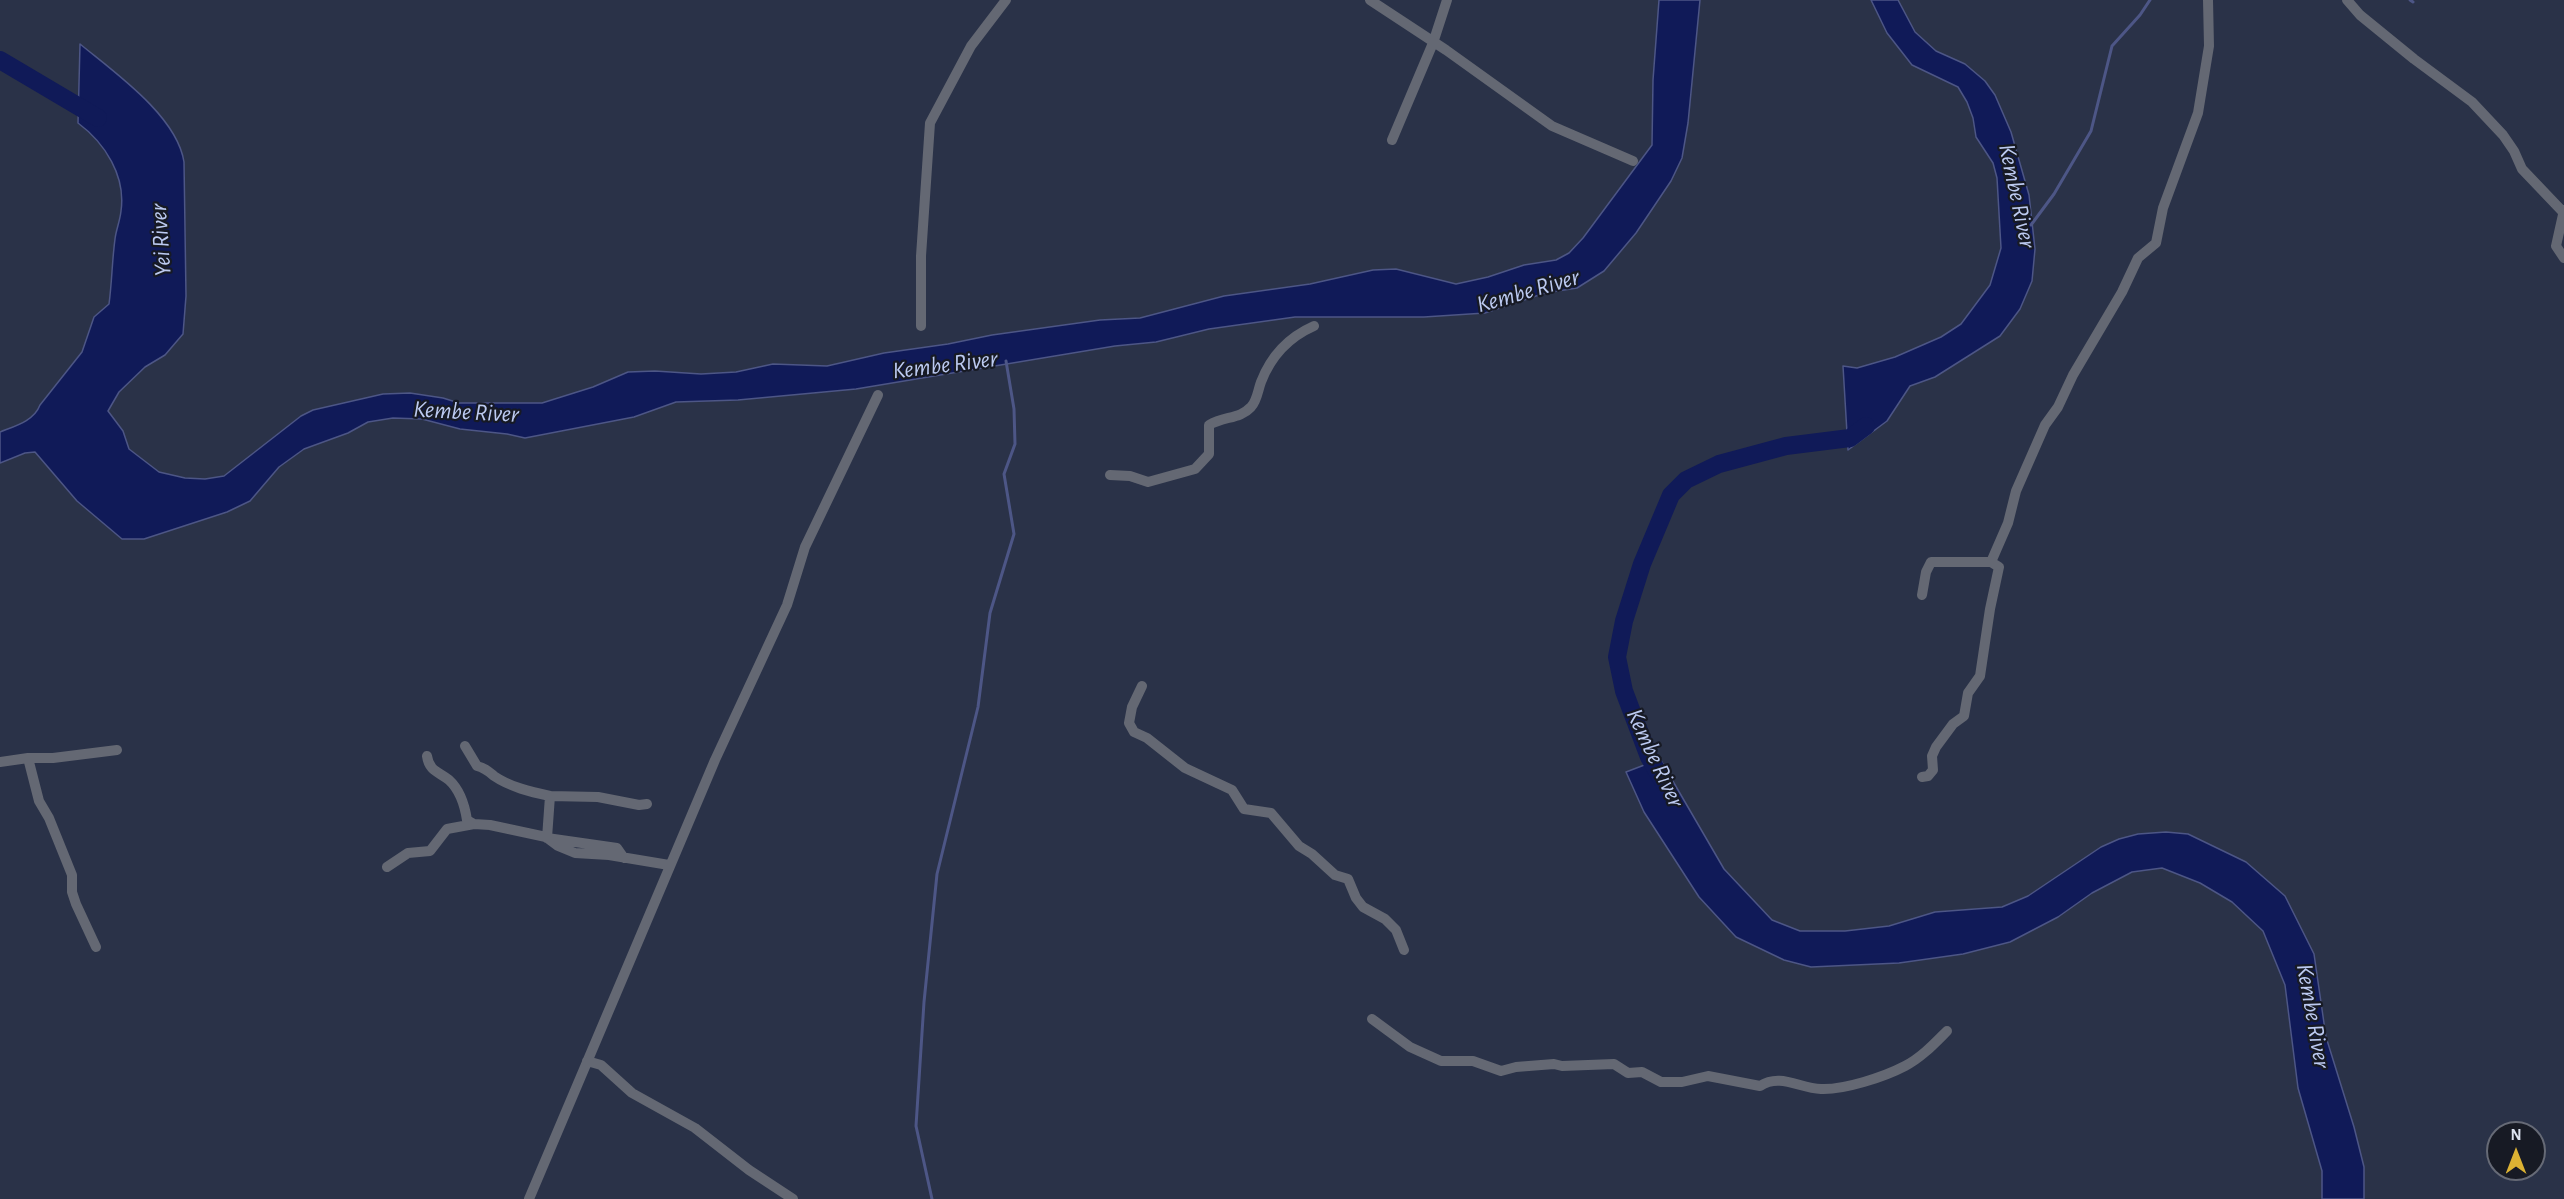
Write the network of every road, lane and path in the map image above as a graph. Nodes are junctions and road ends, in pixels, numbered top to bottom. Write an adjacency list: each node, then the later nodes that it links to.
1 (1006, 0): 12 (street)
2 (1370, 0): 6 (street)
3 (1447, 0): 6 (street)
4 (2208, 0): 16 (street)
5 (2347, 0): 9 (street)
6 (1432, 43): 7 (street); 8 (street)
7 (1392, 140)
8 (1634, 161)
9 (2564, 211): 10 (street)
10 (2560, 247): 11 (street)
11 (2564, 258)
12 (921, 326)
13 (1314, 326): 15 (street)
14 (878, 395): 29 (street)
15 (1110, 475)
16 (1991, 562): 17 (street); 24 (street)
17 (1922, 595)
18 (1142, 686): 32 (street)
19 (465, 746): 25 (street)
20 (117, 750): 22 (street)
21 (427, 756): 27 (street)
22 (28, 758): 23 (street); 31 (street)
23 (0, 762)
24 (1922, 777)
25 (550, 796): 26 (street); 28 (street)
26 (647, 804)
27 (474, 824): 28 (street); 30 (street)
28 (547, 838): 29 (street)
29 (669, 865): 35 (street)
30 (387, 867)
31 (96, 947)
32 (1404, 950)
33 (1372, 1019): 34 (street)
34 (1947, 1031)
35 (587, 1061): 36 (street); 37 (street)
36 (529, 1199)
37 (793, 1199)

